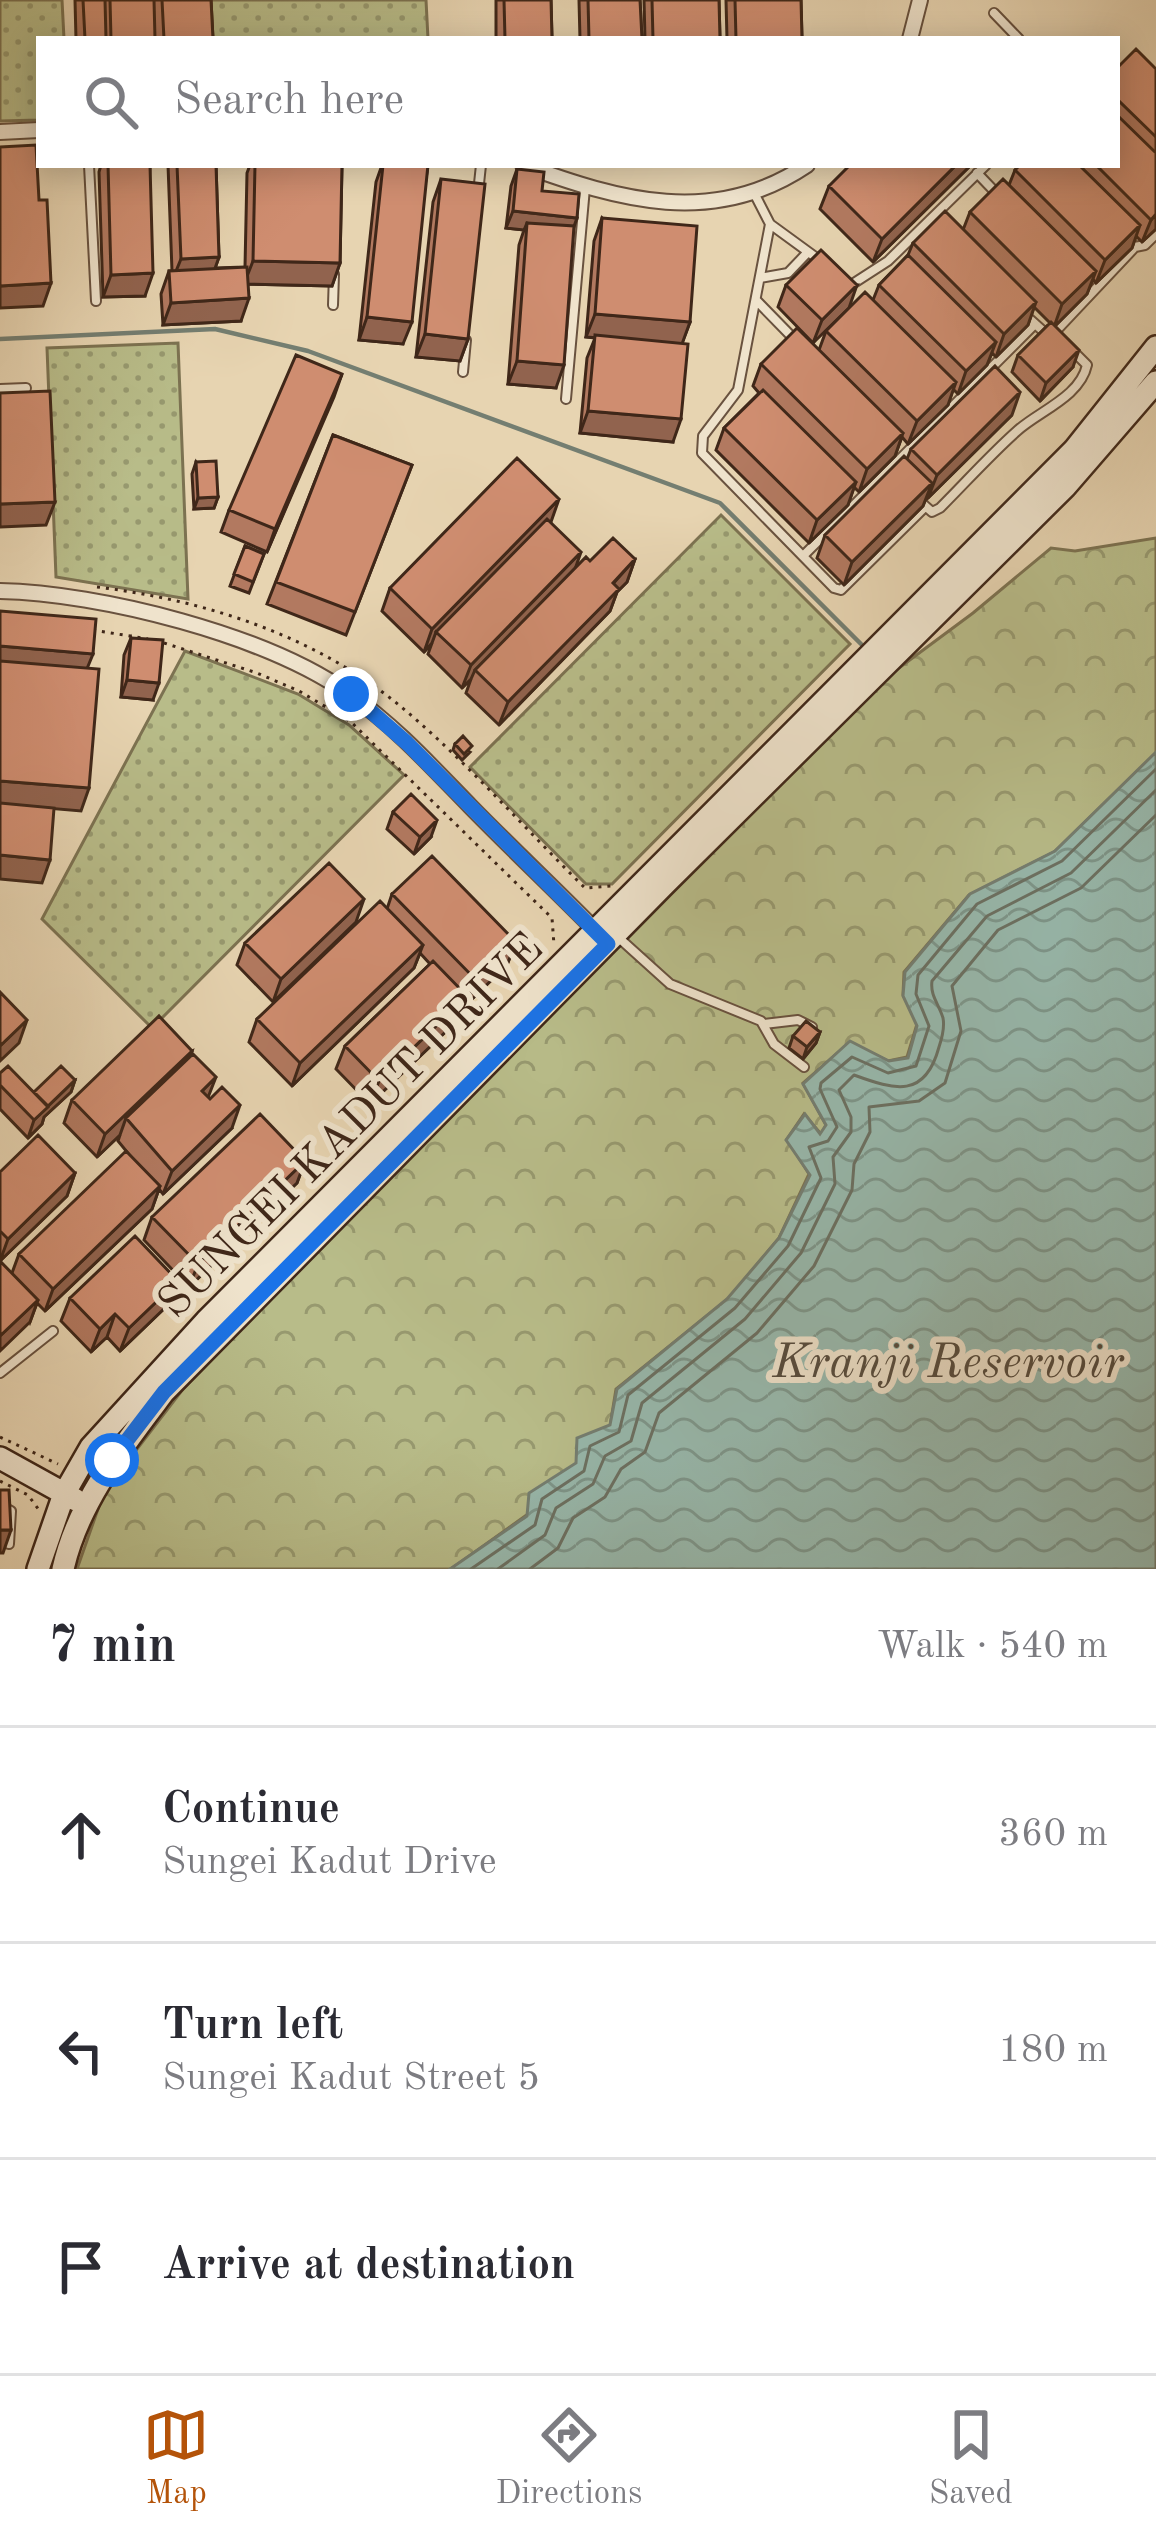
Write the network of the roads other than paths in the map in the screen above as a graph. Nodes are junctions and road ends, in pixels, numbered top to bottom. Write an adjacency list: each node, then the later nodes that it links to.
1 (920, 0): 3 (street)
2 (994, 13): 4 (lane)
3 (911, 36)
4 (1016, 36)
5 (36, 130): 6 (street)
6 (0, 132)
7 (89, 168): 33 (lane)
8 (481, 168): 16 (lane)
9 (532, 168): 13 (street)
10 (801, 168): 14 (street)
11 (983, 168): 12 (lane)
12 (977, 173): 15 (lane); 17 (lane)
13 (586, 186): 14 (street); 48 (lane)
14 (753, 191): 18 (lane)
15 (1010, 207)
16 (477, 211)
17 (931, 219): 20 (lane); 25 (lane)
18 (770, 224): 23 (lane); 29 (lane)
19 (1115, 227): 22 (lane)
20 (946, 234)
21 (1156, 234): 22 (lane)
22 (1136, 247): 30 (lane)
23 (808, 252): 26 (lane); 29 (lane)
24 (335, 260): 34 (lane)
25 (888, 261): 28 (lane); 32 (lane)
26 (826, 266)
27 (1077, 274): 30 (lane)
28 (904, 276)
29 (760, 278): 31 (lane)
30 (1094, 291): 38 (lane)
31 (755, 299): 41 (lane); 58 (lane)
32 (856, 299)
33 (96, 301)
34 (332, 305)
35 (1020, 310): 36 (lane)
36 (1034, 325): 38 (lane); 42 (lane)
37 (467, 326): 43 (lane)
38 (1054, 332): 56 (lane)
39 (1156, 347): 60 (main road, SUNGEI KADUT DRIVE)
40 (980, 350): 42 (lane)
41 (805, 351)
42 (995, 364): 49 (lane)
43 (464, 372)
44 (1156, 382): 60 (main road, SUNGEI KADUT DRIVE)
45 (941, 387): 49 (lane)
46 (26, 388): 47 (lane)
47 (0, 389)
48 (566, 399)
49 (957, 402): 51 (lane)
50 (888, 437): 51 (lane)
51 (905, 454): 52 (lane)
52 (891, 468): 53 (lane); 57 (lane)
53 (905, 482)
54 (837, 489): 57 (lane)
55 (918, 495): 56 (lane)
56 (924, 505): 58 (lane)
57 (854, 506): 58 (lane)
58 (803, 556)
59 (0, 591): 60 (street)
60 (607, 937): 61 (lane); 67 (main road, SUNGEI KADUT DRIVE); 69 (main road, SUNGEI KADUT DRIVE)
61 (764, 1024): 62 (lane); 63 (lane)
62 (814, 1028)
63 (804, 1067)
64 (53, 1331): 65 (lane)
65 (0, 1373)
66 (0, 1458): 67 (main road)
67 (64, 1494): 69 (main road); 71 (main road, SUNGEI KADUT DRIVE)
68 (0, 1505): 70 (lane)
69 (88, 1506): 72 (main road, SUNGEI KADUT DRIVE)
70 (9, 1544)
71 (38, 1569)
72 (63, 1569)

